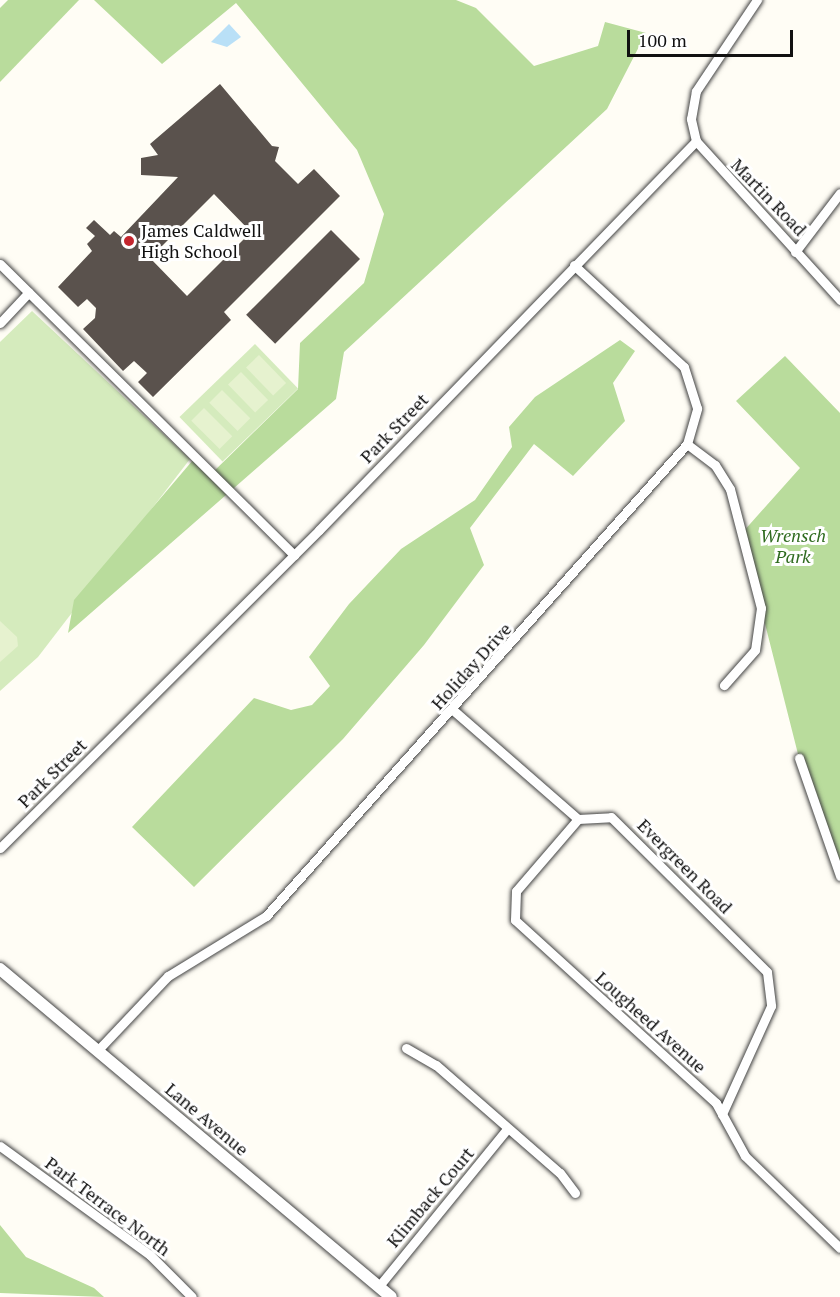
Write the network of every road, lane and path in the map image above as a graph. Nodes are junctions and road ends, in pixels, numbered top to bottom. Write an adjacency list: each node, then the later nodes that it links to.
1 (757, 0): 2 (street)
2 (696, 141): 4 (street, Martin Road); 6 (street, Park Street)
3 (840, 194): 4 (street, Martin Road)
4 (795, 252): 8 (street)
5 (0, 264): 7 (street)
6 (574, 265): 10 (street, Holiday Drive); 11 (street, Park Street)
7 (29, 292): 9 (street); 11 (street)
8 (840, 300)
9 (0, 323)
10 (687, 444): 12 (street); 13 (street, Holiday Drive)
11 (294, 555): 16 (street, Park Street)
12 (724, 685)
13 (453, 710): 15 (street); 20 (street, Holiday Drive)
14 (800, 758): 17 (street)
15 (578, 819): 21 (street, Evergreen Road); 21 (street, Lougheed Avenue)
16 (0, 848)
17 (840, 876)
18 (0, 969): 20 (street, Lane Avenue)
19 (406, 1048): 22 (street)
20 (97, 1051): 26 (street, Lane Avenue)
21 (722, 1114): 25 (street, Lougheed Avenue)
22 (507, 1129): 24 (street); 26 (street, Klimback Court)
23 (0, 1146): 27 (street, Park Terrace North)
24 (575, 1193)
25 (840, 1248)
26 (378, 1286): 28 (street, Lane Avenue)
27 (192, 1297)
28 (391, 1297)

